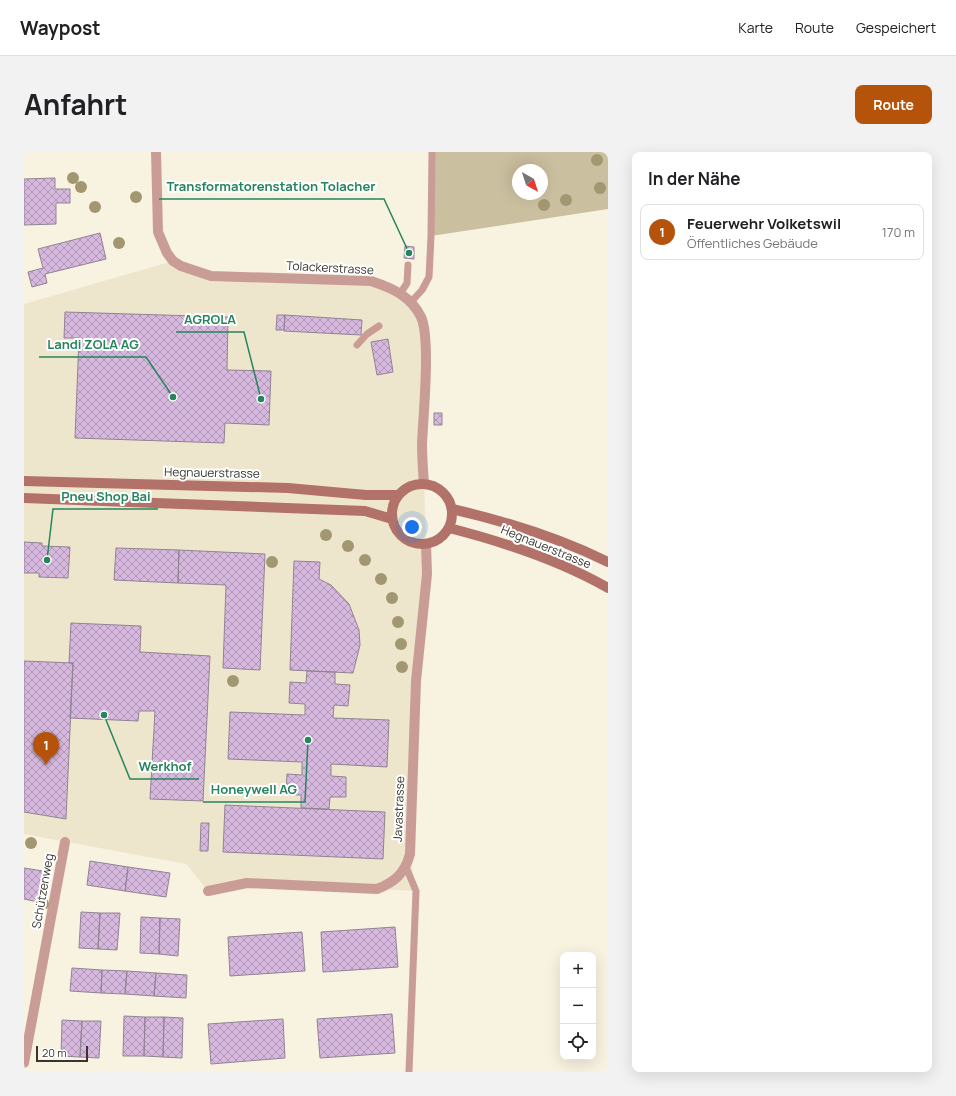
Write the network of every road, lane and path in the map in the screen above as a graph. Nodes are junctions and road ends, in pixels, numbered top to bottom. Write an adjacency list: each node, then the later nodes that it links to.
1 (156, 152): 4 (street, Tolackerstrasse)
2 (432, 152): 5 (lane)
3 (408, 265): 4 (lane)
4 (400, 294): 5 (street, Tolackerstrasse)
5 (411, 302): 9 (street, Tolackerstrasse)
6 (379, 326): 7 (lane)
7 (357, 345)
8 (24, 481): 10 (main road, Hegnauerstrasse)
9 (424, 484): 10 (main road); 12 (main road)
10 (399, 495): 13 (main road)
11 (24, 498): 13 (main road)
12 (452, 509): 14 (main road); 16 (main road, Hegnauerstrasse)
13 (392, 519): 15 (main road)
14 (449, 528): 15 (main road); 17 (main road, Hegnauerstrasse)
15 (426, 544): 19 (street, Javastrasse)
16 (608, 562)
17 (608, 588)
18 (65, 842): 21 (street, Schützenweg)
19 (406, 867): 20 (street); 22 (lane)
20 (208, 891)
21 (24, 1063)
22 (409, 1072)

